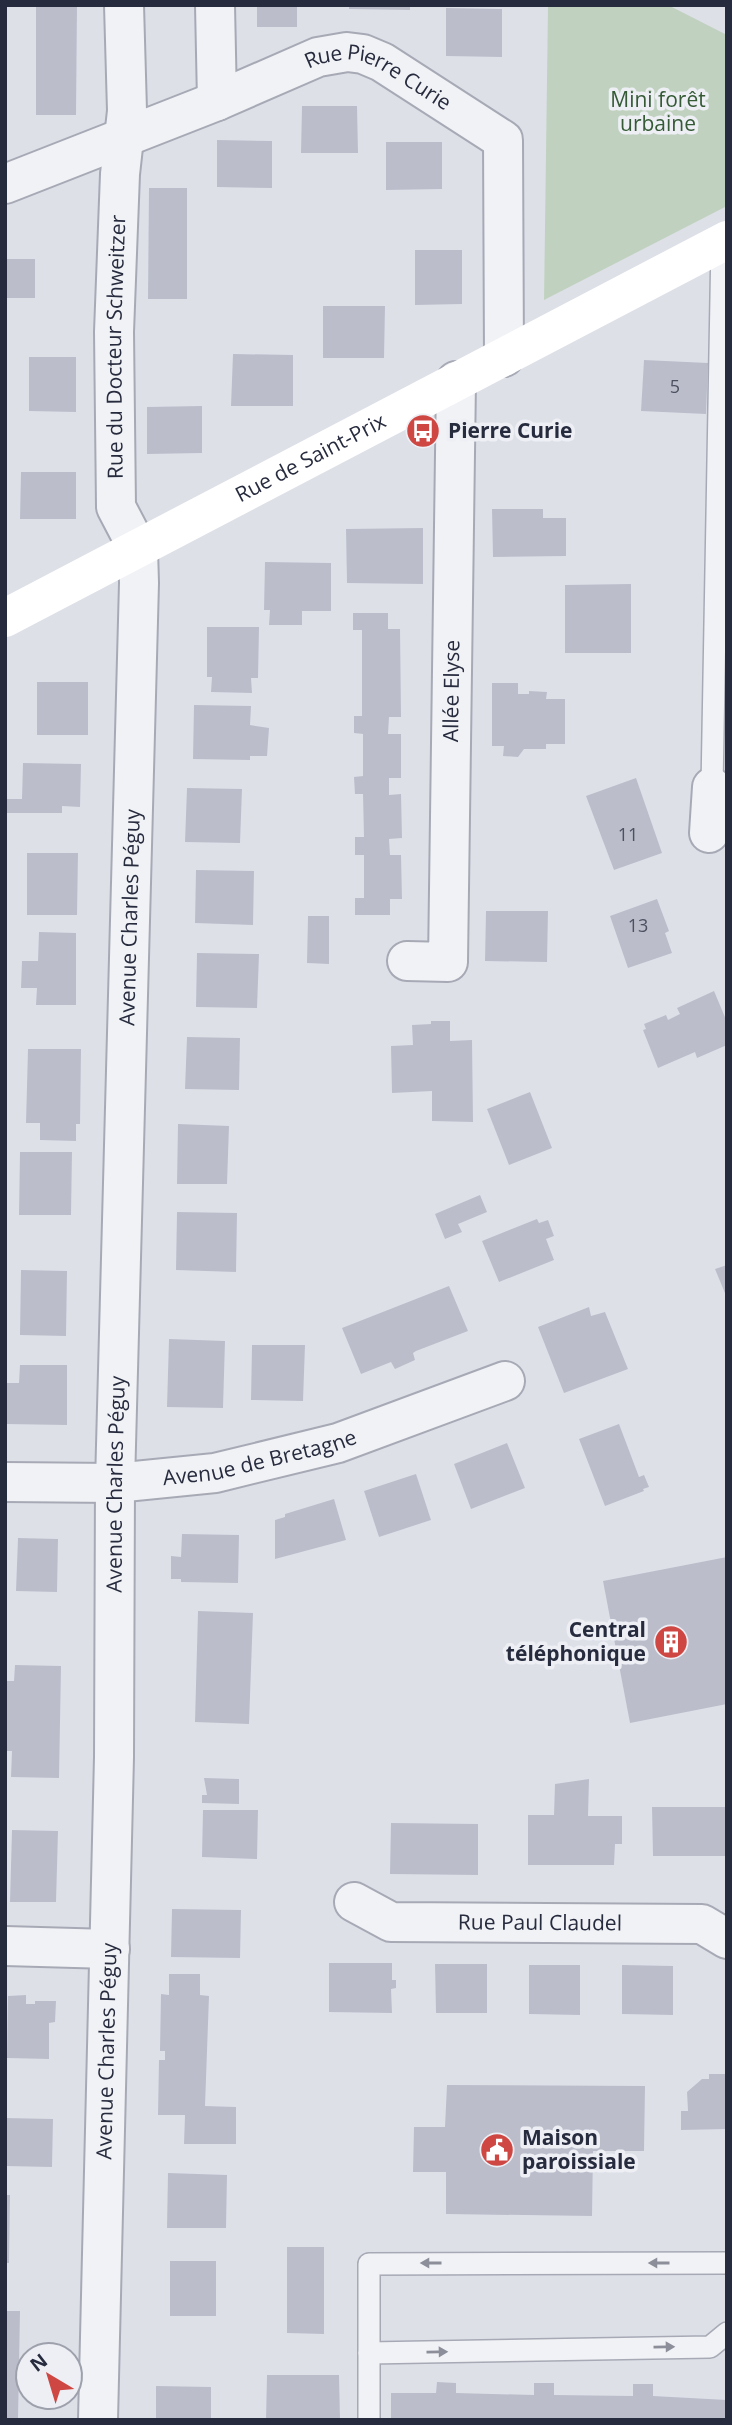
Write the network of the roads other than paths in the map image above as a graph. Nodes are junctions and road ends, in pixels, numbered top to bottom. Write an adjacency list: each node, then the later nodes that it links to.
1 (124, 5): 4 (street, Rue du Docteur Schweitzer)
2 (215, 5): 3 (street)
3 (217, 101): 4 (street, Rue Pierre Curie); 7 (street, Rue Pierre Curie)
4 (122, 139): 5 (street, Rue Pierre Curie); 9 (street, Rue du Docteur Schweitzer)
5 (5, 184)
6 (724, 242): 7 (street, Rue de Saint-Prix); 11 (lane)
7 (504, 357): 8 (street, Rue de Saint-Prix)
8 (456, 382): 9 (street, Rue de Saint-Prix); 13 (street, Allée Elyse)
9 (138, 549): 10 (street, Rue de Saint-Prix); 16 (street, Avenue Charles Péguy)
10 (5, 618)
11 (719, 788): 12 (street)
12 (709, 833)
13 (407, 961)
14 (505, 1381): 16 (street, Avenue de Bretagne)
15 (5, 1482): 16 (street, Avenue de Bretagne)
16 (115, 1483): 20 (street, Avenue Charles Péguy)
17 (354, 1902): 18 (street, Rue Paul Claudel)
18 (727, 1939)
19 (5, 1945): 20 (street)
20 (110, 1949): 24 (street, Avenue Charles Péguy)
21 (727, 2263): 23 (lane, one-way to 23)
22 (727, 2333): 23 (lane, one-way to 22)
23 (369, 2353): 25 (lane)
24 (98, 2420)
25 (369, 2420)

